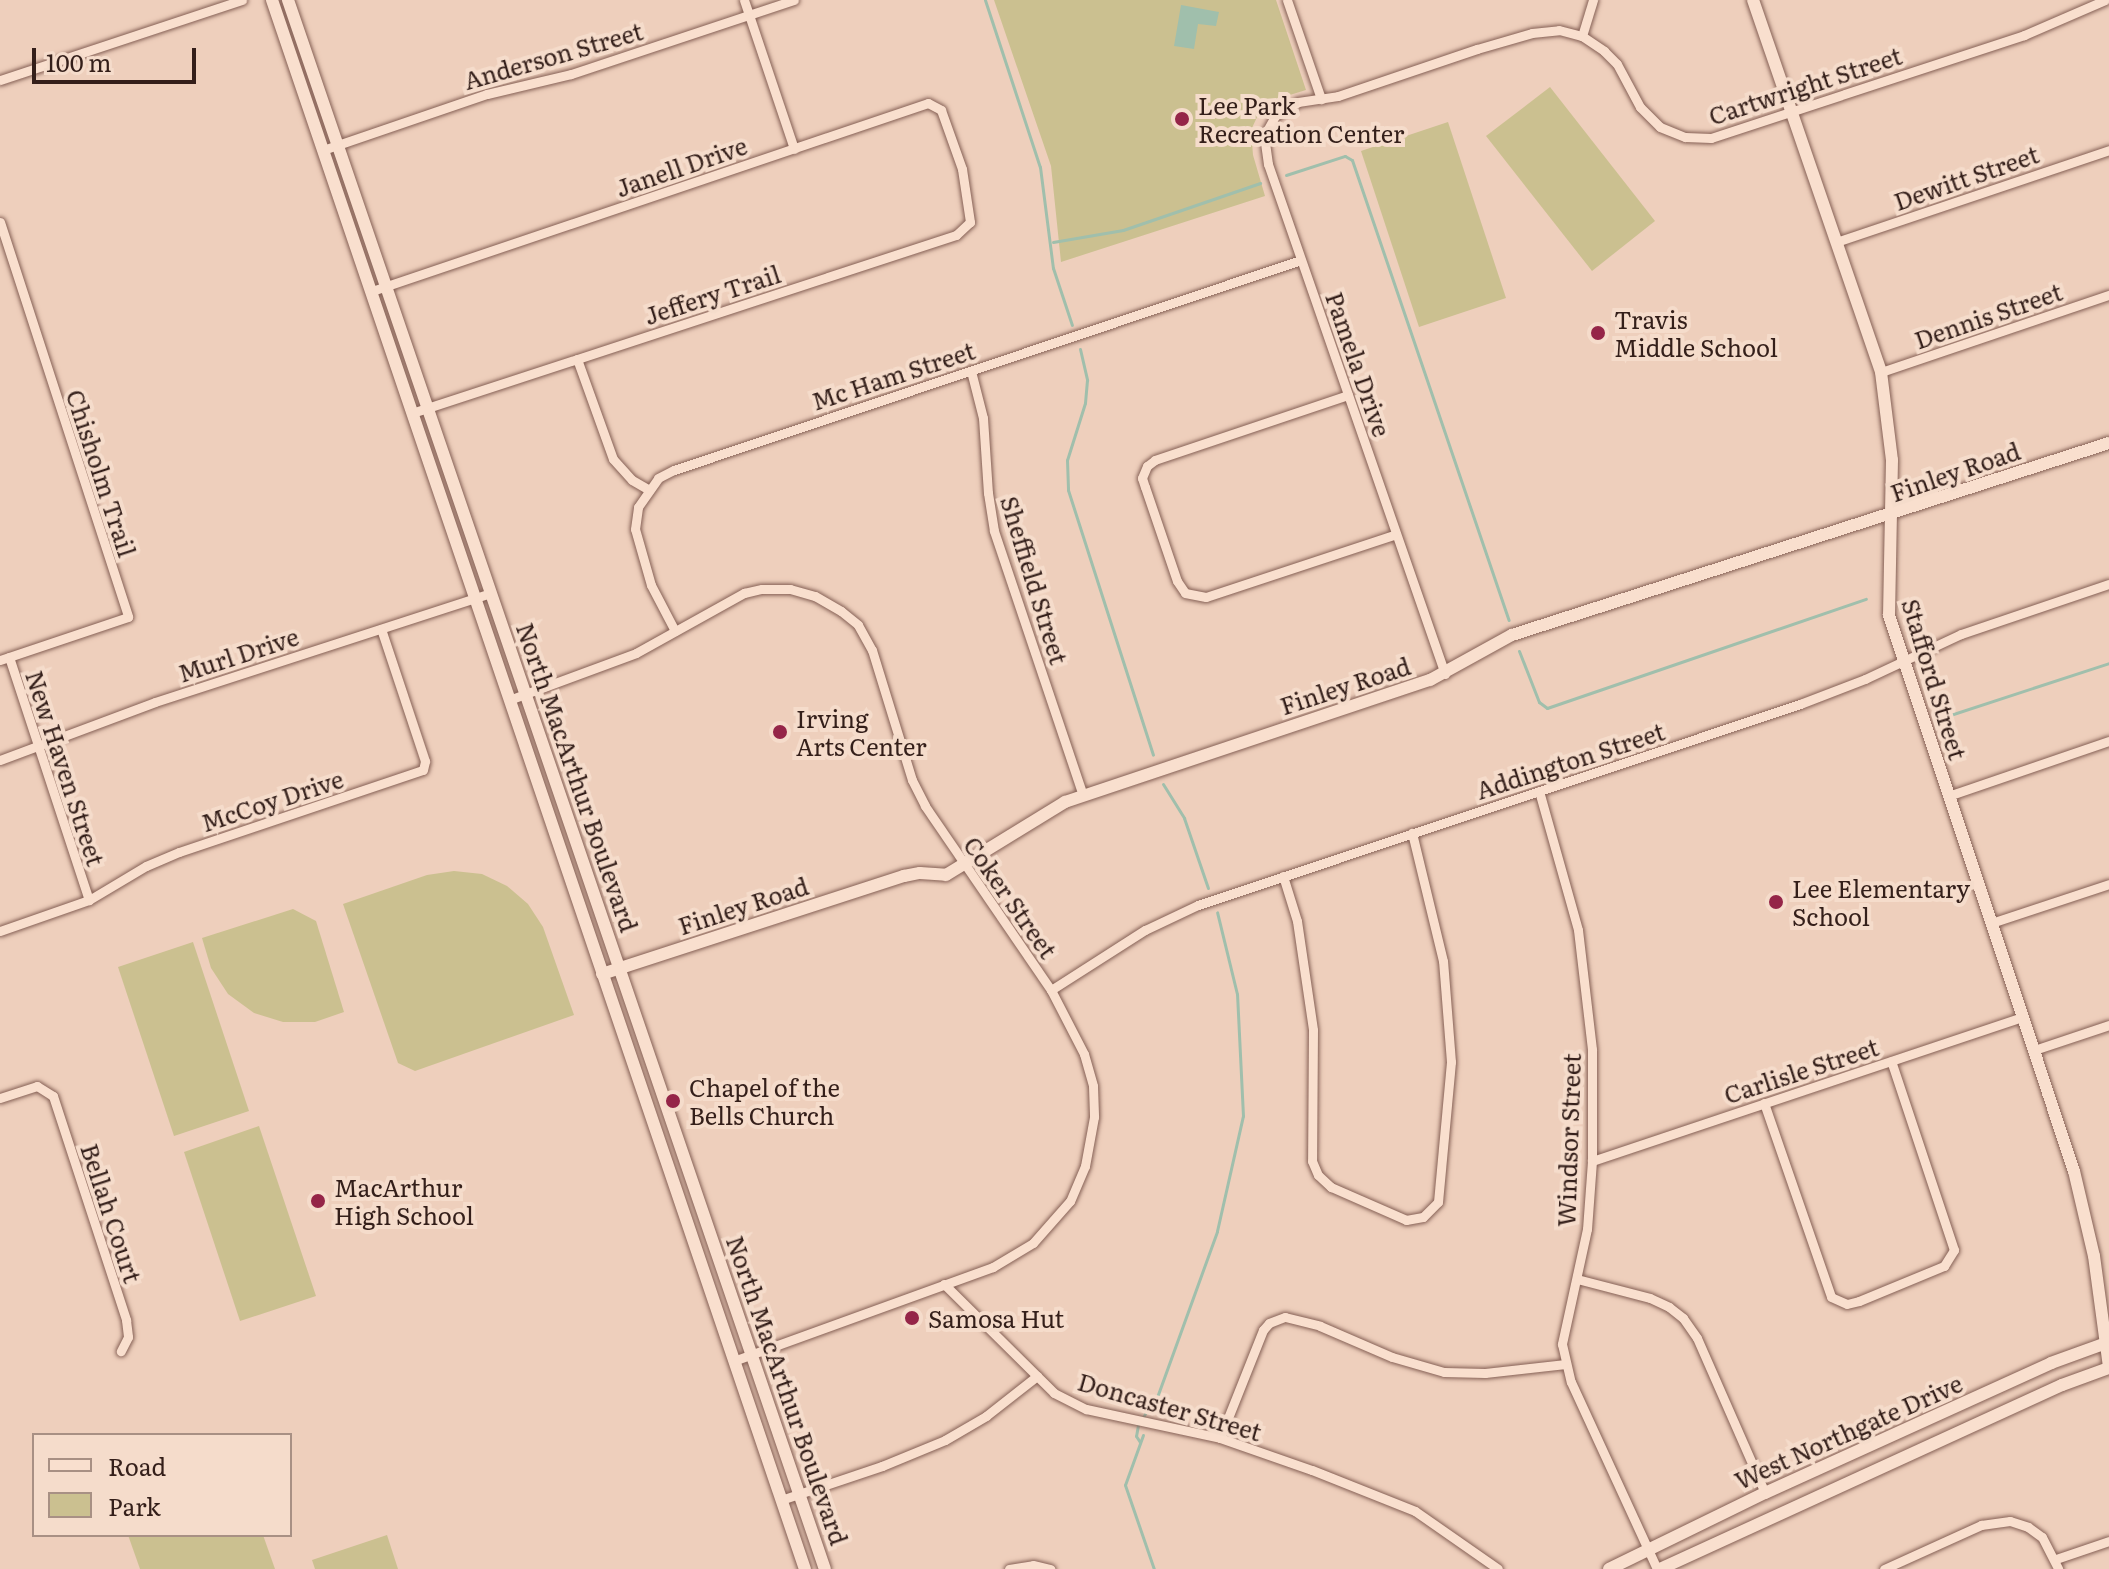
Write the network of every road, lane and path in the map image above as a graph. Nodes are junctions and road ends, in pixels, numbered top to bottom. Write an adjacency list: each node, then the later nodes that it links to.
1 (242, 0): 12 (street)
2 (272, 0): 17 (main road, North MacArthur Boulevard)
3 (288, 0): 15 (main road, North MacArthur Boulevard)
4 (744, 0): 10 (street)
5 (794, 0): 10 (street, Anderson Street)
6 (1287, 0): 13 (street)
7 (1593, 0): 11 (street)
8 (1753, 0): 14 (main road, Stafford Street)
9 (2105, 0): 14 (street, Cartwright Street)
10 (749, 15): 15 (street, Anderson Street); 16 (street)
11 (1582, 36): 13 (street); 14 (street, Cartwright Street)
12 (0, 80)
13 (1321, 99): 22 (street, Pamela Drive)
14 (1791, 112): 21 (main road, Stafford Street)
15 (337, 145): 17 (street, Anderson Street); 23 (main road, North MacArthur Boulevard)
16 (794, 149): 19 (street, Janell Drive); 23 (street, Janell Drive)
17 (323, 150): 24 (main road, North MacArthur Boulevard)
18 (2109, 150): 21 (street, Dewitt Street)
19 (962, 169): 26 (street, Jeffery Trail)
20 (0, 222): 41 (street, Chisholm Trail)
21 (1836, 242): 28 (main road, Stafford Street)
22 (1301, 260): 27 (street, Mc Ham Street); 29 (street, Pamela Drive)
23 (385, 286): 24 (street, Janell Drive); 30 (main road, North MacArthur Boulevard)
24 (372, 291): 31 (main road, North MacArthur Boulevard)
25 (2109, 295): 28 (street, Dennis Street)
26 (577, 359): 30 (street, Jeffery Trail); 33 (street)
27 (971, 371): 33 (street, Mc Ham Street); 50 (street, Sheffield Street)
28 (1881, 372): 34 (main road, Stafford Street)
29 (1348, 395): 35 (street, Pamela Drive); 35 (street)
30 (428, 408): 31 (street, Jeffery Trail); 37 (main road, North MacArthur Boulevard)
31 (412, 413): 38 (main road, North MacArthur Boulevard)
32 (2109, 443): 34 (main road, Finley Road)
33 (649, 490): 40 (street)
34 (1893, 515): 42 (main road, Stafford Street); 43 (main road, Finley Road)
35 (1396, 534): 43 (street, Pamela Drive)
36 (2109, 584): 42 (street, Addington Street)
37 (491, 593): 38 (street, Murl Drive); 44 (main road, North MacArthur Boulevard)
38 (474, 599): 39 (street, Murl Drive); 45 (main road, North MacArthur Boulevard)
39 (381, 629): 47 (street, Murl Drive); 56 (street, McCoy Drive)
40 (675, 631): 44 (street, Coker Street); 53 (street, Coker Street)
41 (4, 658): 47 (street, New Haven Street)
42 (1905, 660): 49 (street, Addington Street); 51 (main road, Stafford Street)
43 (1445, 674): 50 (main road, Finley Road)
44 (526, 694): 45 (street, Coker Street); 59 (main road, North MacArthur Boulevard)
45 (509, 700): 60 (main road, North MacArthur Boulevard)
46 (2109, 741): 51 (street)
47 (39, 748): 48 (street, Murl Drive); 56 (street, New Haven Street)
48 (0, 760)
49 (1539, 791): 52 (street, Addington Street); 70 (street, Windsor Street)
50 (1083, 795): 53 (main road, Finley Road)
51 (1948, 796): 57 (main road, Stafford Street)
52 (1412, 833): 54 (street, Addington Street); 54 (street)
53 (965, 862): 59 (main road, Finley Road); 61 (street, Coker Street)
54 (1283, 876): 61 (street, Addington Street)
55 (2109, 884): 57 (street)
56 (89, 900): 58 (street, McCoy Drive)
57 (1991, 923): 62 (main road, Stafford Street)
58 (0, 931)
59 (620, 968): 60 (main road, Finley Road); 64 (main road, North MacArthur Boulevard)
60 (602, 974): 65 (main road, North MacArthur Boulevard)
61 (1051, 990): 76 (street, Coker Street)
62 (2023, 1017): 66 (main road, Stafford Street); 67 (street, Carlisle Street)
63 (2109, 1025): 66 (street)
64 (642, 1033): 65 (main road); 71 (main road, North MacArthur Boulevard)
65 (624, 1040): 72 (main road, North MacArthur Boulevard)
66 (2034, 1050): 77 (main road, Stafford Street)
67 (1891, 1061): 69 (street, Carlisle Street); 69 (street)
68 (0, 1098): 78 (street, Bellah Court)
69 (1764, 1103): 70 (street, Carlisle Street)
70 (1592, 1161): 75 (street, Windsor Street)
71 (692, 1179): 72 (main road); 73 (main road, North MacArthur Boulevard)
72 (674, 1184): 74 (main road, North MacArthur Boulevard)
73 (722, 1266): 74 (main road); 79 (main road, North MacArthur Boulevard)
74 (704, 1273): 80 (main road, North MacArthur Boulevard)
75 (1577, 1279): 81 (street, Windsor Street); 85 (street)
76 (944, 1284): 79 (street, Coker Street); 83 (street, Doncaster Street)
77 (2108, 1342): 82 (main road, Stafford Street); 85 (main road, West Northgate Drive)
78 (121, 1351)
79 (752, 1354): 80 (street, Coker Street); 86 (main road, North MacArthur Boulevard)
80 (734, 1361): 87 (main road, North MacArthur Boulevard)
81 (1565, 1364): 84 (street); 89 (street, Windsor Street)
82 (2109, 1368): 97 (main road, West Northgate Drive)
83 (1037, 1376): 84 (street, Doncaster Street); 86 (street)
84 (1220, 1438): 95 (street, Doncaster Street)
85 (1765, 1493): 89 (main road, West Northgate Drive)
86 (800, 1494): 87 (street); 92 (main road, North MacArthur Boulevard)
87 (781, 1500): 91 (main road, North MacArthur Boulevard)
88 (2109, 1541): 90 (street)
89 (1646, 1549): 96 (main road, West Northgate Drive); 97 (street, Windsor Street)
90 (2057, 1564): 98 (street)
91 (805, 1569)
92 (825, 1569)
93 (1009, 1569): 94 (street)
94 (1051, 1569)
95 (1498, 1569)
96 (1609, 1569)
97 (1659, 1569)
98 (1884, 1569)

